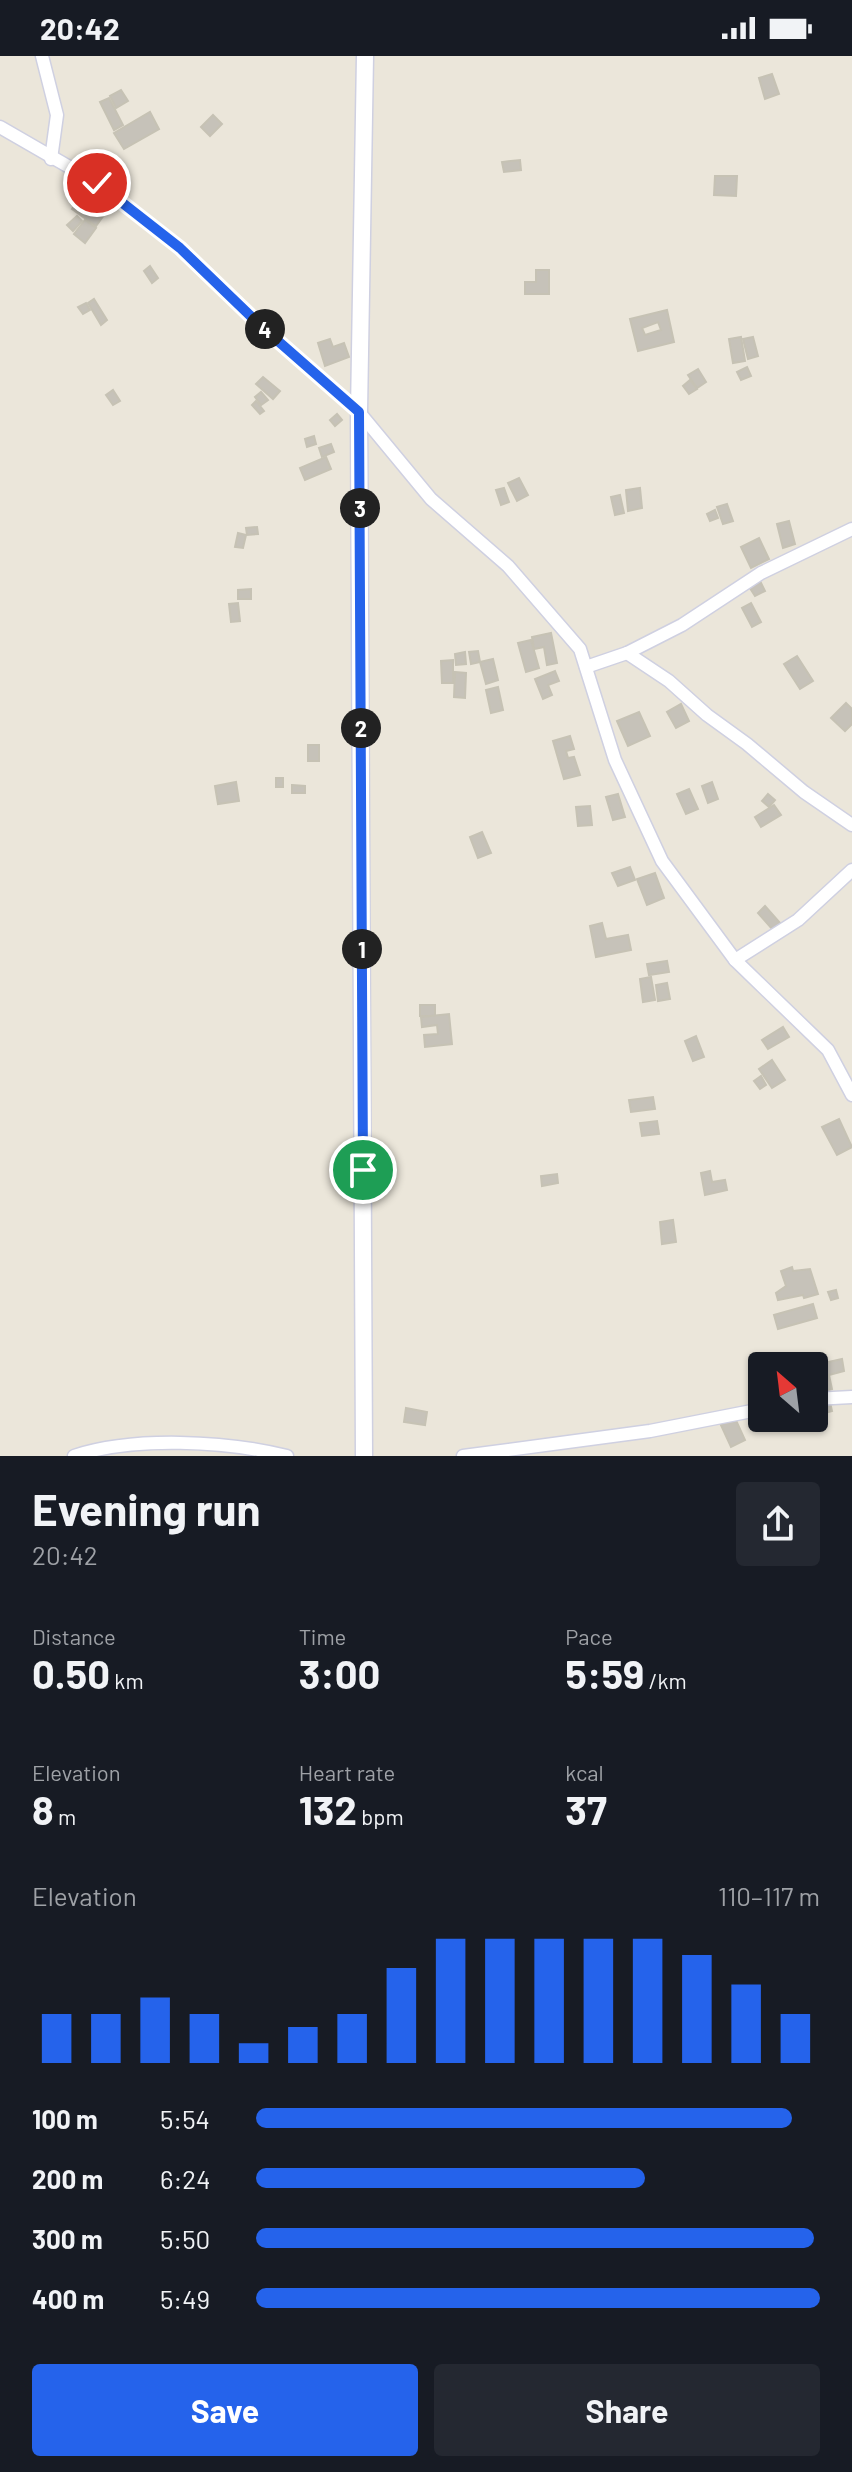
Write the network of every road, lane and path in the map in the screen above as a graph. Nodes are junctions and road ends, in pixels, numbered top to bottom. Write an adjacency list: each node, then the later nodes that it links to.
1 (42, 56): 4 (street)
2 (365, 56): 5 (street)
3 (0, 127): 4 (street)
4 (51, 159): 5 (street)
5 (359, 412): 8 (street); 18 (street)
6 (852, 529): 7 (street)
7 (627, 653): 8 (street); 9 (street)
8 (586, 667): 11 (street)
9 (852, 825)
10 (852, 870): 11 (street)
11 (735, 960): 12 (street)
12 (852, 1095)
13 (852, 1397): 14 (street)
14 (828, 1398)
15 (748, 1412): 19 (street)
16 (74, 1456): 17 (street)
17 (287, 1456)
18 (364, 1456)
19 (463, 1456)

